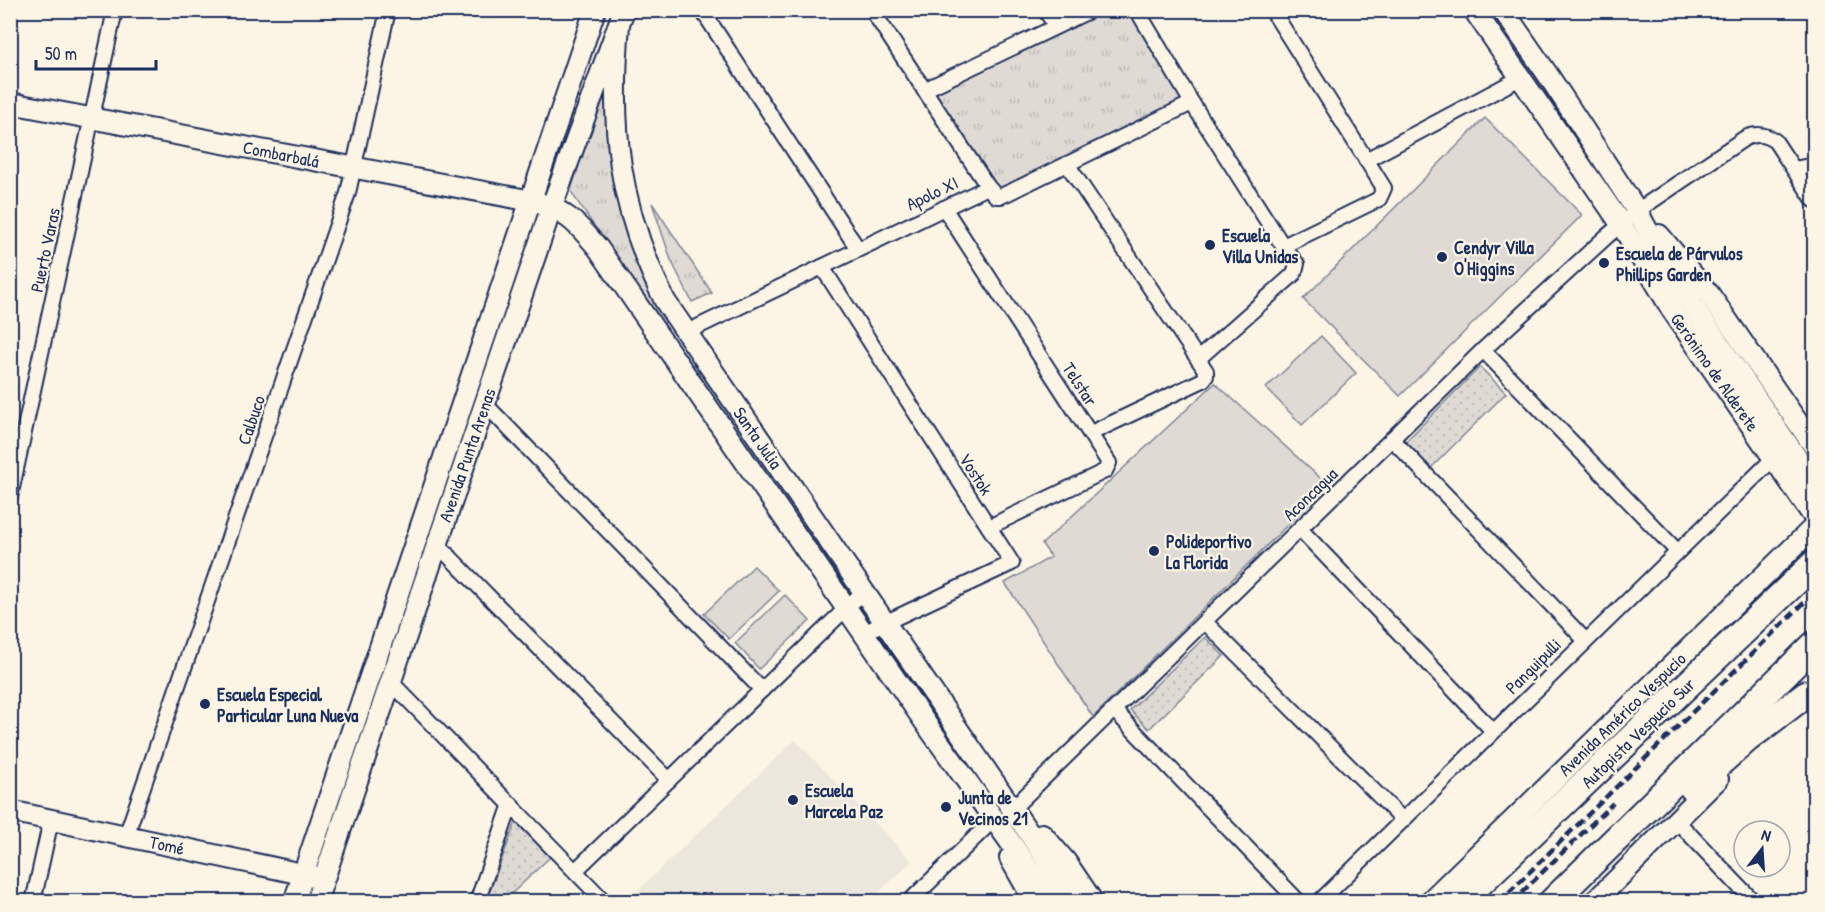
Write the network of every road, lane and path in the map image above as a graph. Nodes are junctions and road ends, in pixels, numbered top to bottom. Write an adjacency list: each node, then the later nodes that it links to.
1 (115, 10): 18 (street, Puerto Varas)
2 (388, 10): 22 (street, Calbuco)
3 (595, 10): 26 (main road, Avenida Punta Arenas)
4 (702, 10): 32 (street)
5 (872, 10): 15 (street)
6 (1046, 10): 13 (street)
7 (1091, 10): 13 (street)
8 (1137, 10): 17 (street)
9 (1272, 10): 19 (street)
10 (1474, 10): 14 (main road, Gerónimo de Alderete)
11 (1503, 10): 29 (main road, Gerónimo de Alderete)
12 (621, 18): 27 (main road, Avenida Punta Arenas); 35 (main road, Santa Julia)
13 (1056, 26): 15 (street)
14 (1520, 78): 19 (street); 30 (main road, Gerónimo de Alderete)
15 (924, 90): 24 (street)
16 (10, 103): 18 (main road, Combarbalá)
17 (1192, 103): 20 (street, Apolo XI); 31 (street)
18 (92, 118): 22 (main road, Combarbalá); 44 (street, Puerto Varas)
19 (1366, 160): 31 (street)
20 (1067, 164): 24 (street, Apolo XI); 37 (street)
21 (1815, 165): 23 (street)
22 (355, 167): 26 (main road, Combarbalá); 72 (street, Calbuco)
23 (1794, 169): 25 (street, Aconcagua); 29 (street, Aconcagua)
24 (988, 187): 28 (street, Apolo XI)
25 (1815, 200)
26 (532, 201): 27 (main road, Combarbalá); 74 (main road, Avenida Punta Arenas)
27 (552, 206): 38 (main road, Avenida Punta Arenas); 53 (main road, Santa Julia)
28 (944, 208): 32 (street, Apolo XI); 39 (street, Telstar)
29 (1636, 211): 30 (street, Aconcagua); 34 (main road, Gerónimo de Alderete); 41 (main road, Gerónimo de Alderete)
30 (1621, 224): 34 (main road, Gerónimo de Alderete); 36 (street, Aconcagua); 42 (main road, Gerónimo de Alderete)
31 (1283, 246): 37 (street)
32 (858, 249): 33 (street, Apolo XI)
33 (822, 267): 35 (street, Apolo XI); 46 (street, Vostok)
34 (1672, 275): 43 (main road, Gerónimo de Alderete)
35 (685, 333): 52 (main road, Santa Julia)
36 (1483, 350): 40 (street, Aconcagua); 50 (street)
37 (1198, 359): 39 (street)
38 (485, 404): 49 (main road, Avenida Punta Arenas); 61 (street)
39 (1091, 433): 46 (street, Telstar)
40 (1392, 439): 48 (street, Aconcagua); 57 (street)
41 (1815, 446)
42 (1774, 458): 45 (main road, Gerónimo de Alderete); 50 (street, Panguipulli)
43 (1815, 483)
44 (10, 497)
45 (1815, 517)
46 (989, 527): 54 (street, Vostok)
47 (1815, 527): 89 (main road, Avenida Américo Vespucio)
48 (1300, 529): 55 (street, Aconcagua); 63 (street)
49 (437, 544): 59 (main road, Avenida Punta Arenas); 64 (street)
50 (1677, 551): 57 (street, Panguipulli)
51 (1815, 564): 90 (highway, Autopista Vespucio Sur)
52 (864, 591): 53 (street); 54 (main road, Santa Julia)
53 (846, 609): 56 (main road, Santa Julia); 61 (street)
54 (886, 622): 56 (street, Vostok); 66 (main road, Santa Julia)
55 (1205, 622): 62 (street, Aconcagua); 70 (street)
56 (863, 633): 69 (main road, Santa Julia)
57 (1586, 640): 63 (street, Panguipulli)
58 (1815, 645): 76 (highway)
59 (391, 682): 65 (street); 75 (main road, Avenida Punta Arenas)
60 (1810, 689): 71 (main road); 76 (highway)
61 (762, 690): 64 (street)
62 (1114, 710): 66 (street, Aconcagua); 87 (street)
63 (1493, 731): 70 (street, Panguipulli)
64 (669, 780): 73 (street)
65 (511, 804): 73 (street); 80 (street)
66 (1013, 808): 85 (main road, Santa Julia); 86 (main road, Santa Julia)
67 (10, 811): 68 (main road, Tomé)
68 (51, 820): 72 (main road, Tomé); 77 (street)
69 (993, 820): 82 (street); 83 (main road, Santa Julia); 84 (main road, Santa Julia)
70 (1403, 820): 88 (street, Panguipulli)
71 (1677, 820): 91 (main road); 92 (street)
72 (126, 836): 74 (main road, Tomé)
73 (575, 871): 81 (street)
74 (303, 875): 75 (main road, Tomé); 78 (main road, Avenida Punta Arenas)
75 (324, 879): 79 (main road, Avenida Punta Arenas)
76 (1554, 900)
77 (33, 902)
78 (294, 902)
79 (316, 902)
80 (477, 902)
81 (605, 902)
82 (909, 902)
83 (1035, 902)
84 (1053, 902)
85 (1076, 902)
86 (1094, 902)
87 (1299, 902)
88 (1319, 902)
89 (1429, 902)
90 (1460, 902)
91 (1594, 902)
92 (1754, 902)

